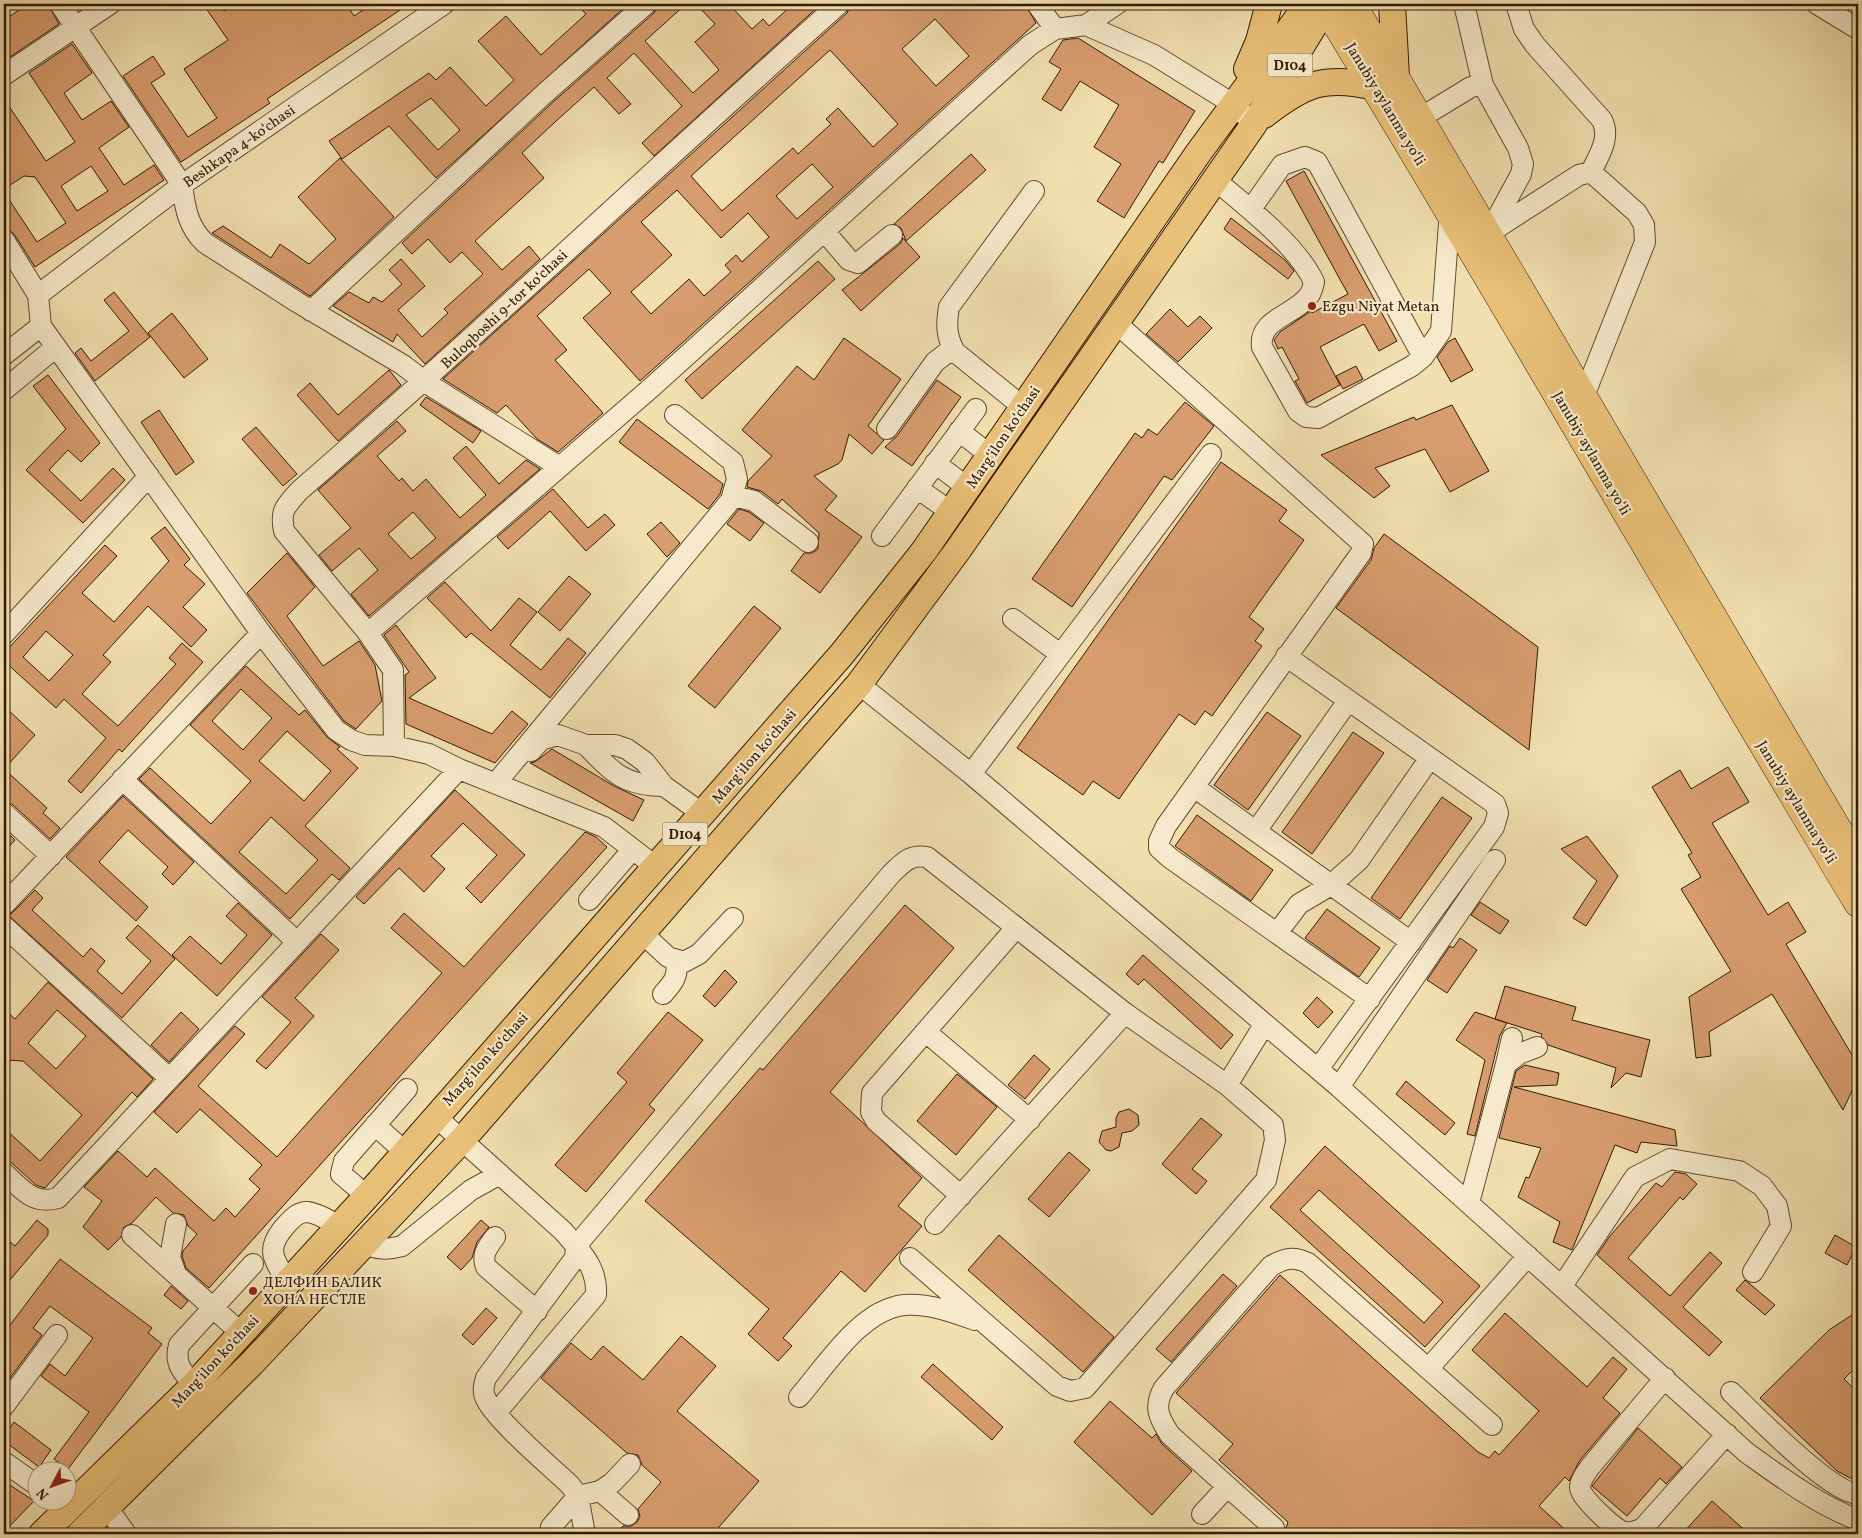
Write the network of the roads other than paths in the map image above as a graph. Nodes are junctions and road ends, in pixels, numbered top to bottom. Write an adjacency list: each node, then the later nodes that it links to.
1 (60, 4): 15 (street)
2 (110, 4): 15 (street)
3 (444, 4): 26 (street, Beshkapa 4-koʻchasi)
4 (646, 4): 35 (street)
5 (839, 4): 42 (street, Buloqboshi 9-tor koʻchasi)
6 (1037, 4): 17 (street)
7 (1117, 4): 14 (street)
8 (1269, 4): 21 (main road)
9 (1327, 4): 19 (highway, Janubiy aylanma yoʻli); 21 (main road, Margʻilon koʻchasi / D104); 23 (main road, Margʻilon koʻchasi / D104)
10 (1392, 4): 19 (main road)
11 (1464, 4): 20 (street)
12 (1516, 4): 24 (street)
13 (1817, 4): 16 (street)
14 (1086, 25): 17 (street); 21 (street)
15 (75, 27): 18 (street); 26 (street)
16 (1858, 29)
17 (1055, 30): 30 (street)
18 (4, 75)
19 (1386, 82): 22 (highway, Janubiy aylanma yoʻli); 23 (main road); 29 (highway, Janubiy aylanma yoʻli)
20 (1483, 84): 22 (street); 31 (street)
21 (1233, 104): 23 (street); 45 (main road, Margʻilon koʻchasi / D104)
22 (1420, 118): 31 (highway, Janubiy aylanma yoʻli)
23 (1254, 124): 25 (main road, Margʻilon koʻchasi / D104)
24 (1591, 172): 31 (street); 44 (street)
25 (1214, 179): 28 (street); 36 (main road, Margʻilon koʻchasi / D104)
26 (182, 185): 34 (street, Beshkapa 4-koʻchasi); 35 (street)
27 (1034, 191): 39 (street)
28 (1251, 209): 41 (street); 41 (street)
29 (1450, 210): 41 (street); 88 (highway, Janubiy aylanma yoʻli)
30 (825, 232): 32 (street); 53 (street)
31 (1489, 233): 44 (highway, Janubiy aylanma yoʻli)
32 (892, 235)
33 (4, 240): 34 (street)
34 (38, 295): 37 (street)
35 (311, 311): 42 (street)
36 (1115, 322): 66 (street); 67 (main road, Margʻilon koʻchasi / D104)
37 (42, 326): 38 (street); 40 (street)
38 (56, 347): 43 (street); 54 (street)
39 (955, 352): 45 (street); 48 (street)
40 (4, 355)
41 (1423, 357)
42 (426, 382): 53 (street); 63 (street, Buloqboshi 9-tor koʻchasi)
43 (4, 390)
44 (1584, 396): 84 (highway, Janubiy aylanma yoʻli)
45 (1023, 407): 51 (main road, Margʻilon koʻchasi / D104)
46 (976, 409): 49 (street)
47 (675, 415): 57 (street)
48 (887, 429)
49 (959, 431): 51 (street); 52 (street)
50 (1211, 454): 65 (street)
51 (990, 455): 56 (main road, Margʻilon koʻchasi / D104)
52 (935, 463): 55 (street); 56 (street)
53 (558, 466): 63 (street)
54 (149, 476): 62 (street); 64 (street)
55 (917, 488): 58 (street); 59 (street)
56 (968, 488): 58 (main road, Margʻilon koʻchasi / D104)
57 (732, 500): 60 (street); 75 (street)
58 (951, 512): 79 (main road, Margʻilon koʻchasi / D104)
59 (882, 536)
60 (808, 542)
61 (1013, 619): 65 (street)
62 (261, 632): 70 (street); 74 (street)
63 (368, 633): 70 (street, Buloqboshi 9-tor koʻchasi)
64 (4, 634)
65 (1060, 654): 73 (street)
66 (1286, 656): 68 (street); 77 (street)
67 (859, 684): 73 (street); 94 (main road, Margʻilon koʻchasi / D104)
68 (1348, 701): 71 (street); 80 (street)
69 (586, 744): 75 (street); 76 (street); 76 (street)
70 (394, 746): 72 (street)
71 (1430, 758): 86 (street); 96 (street)
72 (459, 769): 75 (street); 95 (street)
73 (970, 774): 101 (street)
74 (122, 779): 82 (street); 95 (street)
75 (501, 785): 81 (street)
76 (664, 786): 79 (street)
77 (1194, 787): 80 (street); 93 (street)
78 (4, 813): 82 (street)
79 (703, 814): 85 (main road, Margʻilon koʻchasi / D104)
80 (1256, 831): 86 (street)
81 (633, 849): 85 (street); 87 (street)
82 (51, 856): 89 (street)
83 (1495, 860): 109 (street)
84 (1858, 864)
85 (656, 867): 111 (main road, Margʻilon koʻchasi / D104)
86 (1331, 885): 93 (street); 96 (street)
87 (589, 900)
88 (1858, 903)
89 (4, 905)
90 (733, 918): 97 (street)
91 (4, 926): 107 (street)
92 (1015, 929): 100 (street); 102 (street); 127 (street)
93 (1277, 933): 99 (street)
94 (642, 934): 97 (street); 114 (main road, Margʻilon koʻchasi / D104)
95 (297, 942): 107 (street)
96 (1411, 942): 99 (street)
97 (675, 960): 98 (street)
98 (663, 994)
99 (1370, 999): 106 (street)
100 (1125, 1013): 108 (street); 112 (street)
101 (1264, 1025): 106 (street); 108 (street)
102 (926, 1032): 112 (street); 119 (street)
103 (1512, 1038): 105 (street)
104 (1537, 1047): 105 (street)
105 (1506, 1064): 120 (street)
106 (1318, 1069): 109 (street)
107 (169, 1078): 116 (street)
108 (1227, 1085): 137 (street)
109 (1339, 1087): 120 (street)
110 (407, 1089): 113 (street)
111 (435, 1116): 114 (street); 115 (main road, Margʻilon koʻchasi / D104)
112 (1030, 1120): 119 (street)
113 (375, 1125): 115 (street); 118 (street)
114 (462, 1140): 117 (street); 126 (main road, Margʻilon koʻchasi / D104)
115 (405, 1152): 118 (main road, Margʻilon koʻchasi / D104)
116 (4, 1173)
117 (500, 1174): 126 (street); 127 (street)
118 (366, 1196): 123 (main road, Margʻilon koʻchasi / D104)
119 (961, 1196): 122 (street)
120 (1470, 1203): 128 (street)
121 (176, 1224): 132 (street)
122 (935, 1224)
123 (339, 1226): 133 (main road, Margʻilon koʻchasi / D104); 133 (street)
124 (132, 1235): 132 (street)
125 (495, 1237): 136 (street)
126 (364, 1243): 157 (main road, Margʻilon koʻchasi / D104)
127 (576, 1246): 136 (street); 146 (street)
128 (1528, 1256): 134 (street); 140 (street)
129 (910, 1258): 137 (street)
130 (253, 1264): 135 (street)
131 (1753, 1272): 134 (street)
132 (176, 1274): 135 (street)
133 (288, 1282): 138 (main road, Margʻilon koʻchasi / D104)
134 (1562, 1286): 141 (street)
135 (214, 1308): 138 (street); 142 (street)
136 (537, 1311): 146 (street)
137 (984, 1322): 144 (street)
138 (242, 1333): 142 (main road, Margʻilon koʻchasi / D104)
139 (57, 1335): 145 (street)
140 (1428, 1369): 147 (street); 152 (street)
141 (1665, 1378): 148 (street); 148 (street)
142 (194, 1385): 153 (main road, Margʻilon koʻchasi / D104)
143 (1731, 1392): 155 (street)
144 (799, 1396)
145 (4, 1406)
146 (496, 1413): 156 (street)
147 (1492, 1426)
148 (1727, 1434): 161 (street)
149 (4, 1462): 151 (street)
150 (630, 1464): 154 (street)
151 (28, 1479)
152 (1228, 1487): 159 (street); 163 (street)
153 (78, 1490)
154 (600, 1491): 156 (street); 160 (street)
155 (1858, 1494)
156 (578, 1496): 162 (street); 167 (street)
157 (107, 1507): 165 (main road, Margʻilon koʻchasi / D104); 166 (street)
158 (58, 1510): 164 (main road, Margʻilon koʻchasi / D104)
159 (1202, 1514)
160 (628, 1515)
161 (1858, 1520)
162 (551, 1527)
163 (1274, 1528)
164 (42, 1534)
165 (80, 1534)
166 (126, 1534)
167 (585, 1534)

